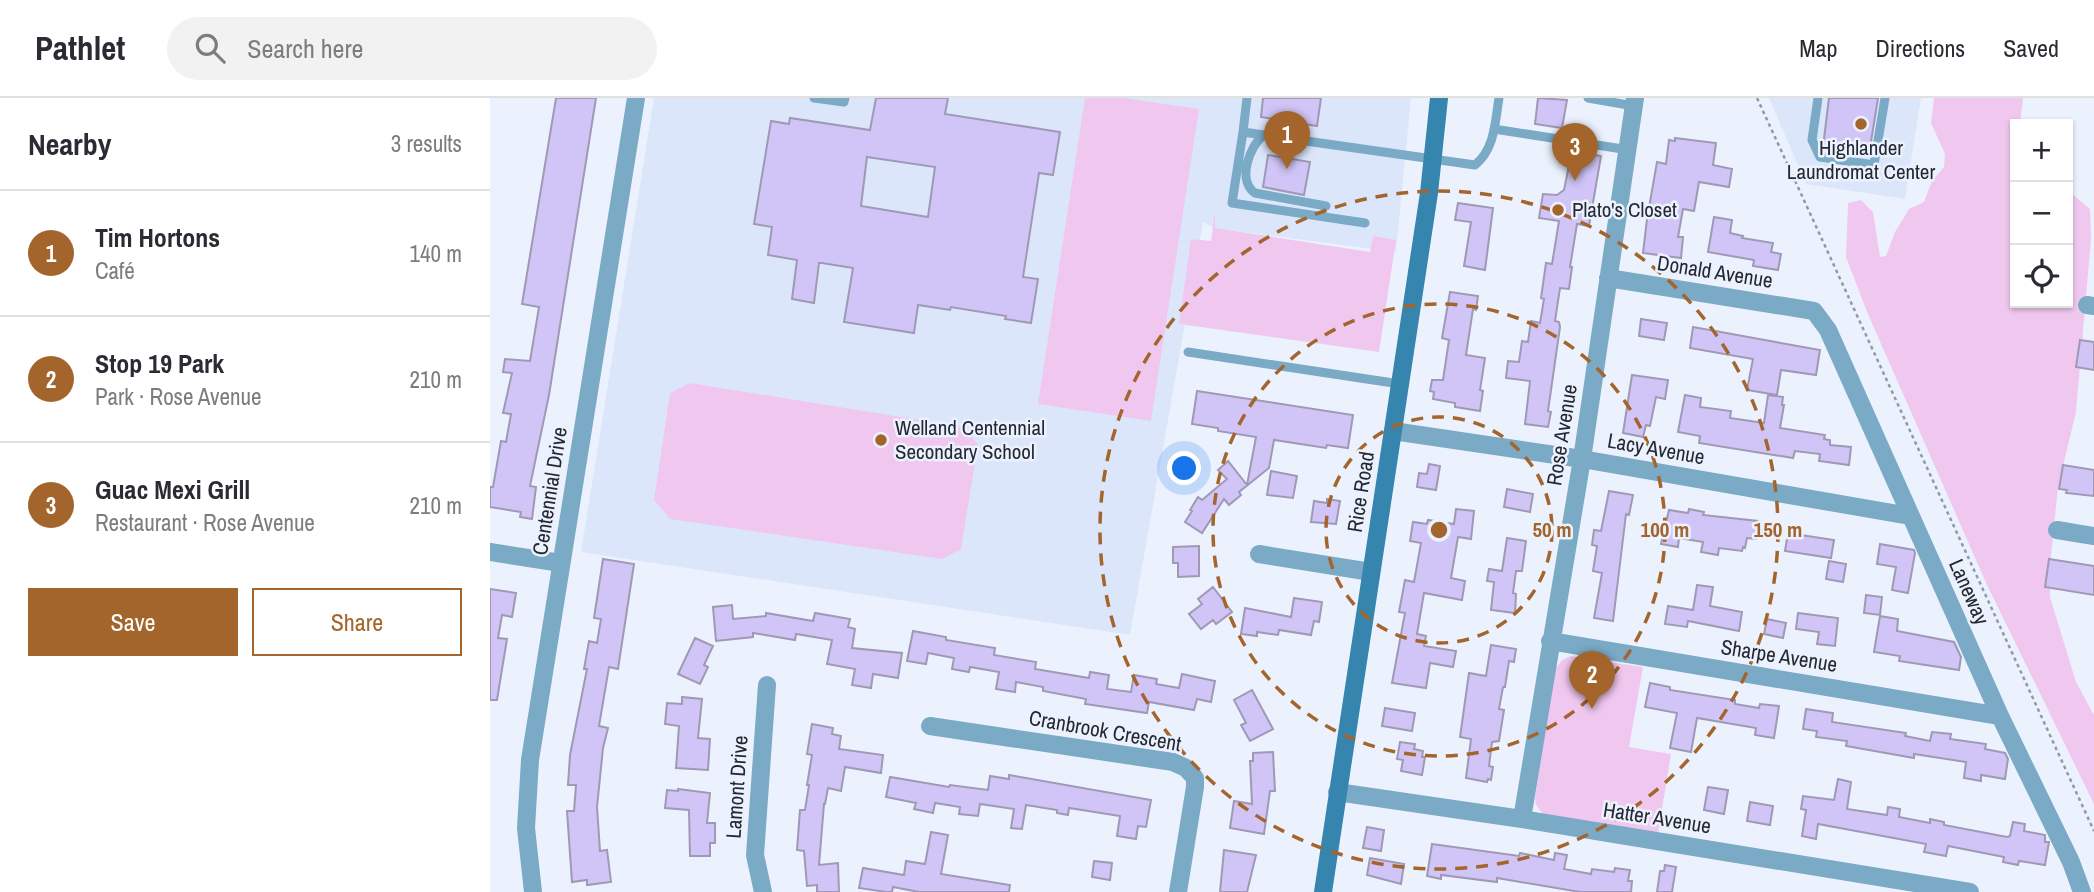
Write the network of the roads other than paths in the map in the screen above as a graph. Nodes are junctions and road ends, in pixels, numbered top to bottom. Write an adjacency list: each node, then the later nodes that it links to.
1 (636, 98): 29 (street, Centennial Drive)
2 (814, 98): 3 (lane)
3 (845, 98)
4 (1247, 98): 12 (lane)
5 (1439, 98): 15 (main road, Rice Road)
6 (1499, 98): 11 (lane)
7 (1588, 98): 10 (lane)
8 (1818, 98): 9 (lane)
9 (1885, 98)
10 (1635, 102): 14 (street, Rose Avenue)
11 (1494, 129): 14 (lane); 15 (lane)
12 (1243, 132): 13 (lane); 17 (lane)
13 (1264, 135): 15 (lane); 16 (lane)
14 (1629, 150): 18 (street, Rose Avenue)
15 (1433, 160): 21 (main road, Rice Road)
16 (1326, 206)
17 (1365, 223)
18 (1608, 278): 19 (street, Donald Avenue); 23 (street, Rose Avenue)
19 (1814, 311): 24 (street, Laneway)
20 (1188, 352): 21 (lane)
21 (1400, 384): 22 (main road, Rice Road)
22 (1393, 431): 23 (street, Lacy Avenue); 30 (main road, Rice Road)
23 (1582, 459): 24 (street, Lacy Avenue); 31 (street, Rose Avenue)
24 (1910, 516): 33 (street, Laneway)
25 (2057, 530): 26 (street)
26 (2094, 536)
27 (490, 552): 29 (street)
28 (1259, 554): 30 (street)
29 (561, 563): 37 (street, Centennial Drive)
30 (1371, 572): 35 (main road, Rice Road)
31 (1550, 642): 33 (street, Sharpe Avenue); 36 (street, Rose Avenue)
32 (767, 685): 38 (street, Lamont Drive)
33 (2000, 716): 42 (street, Laneway)
34 (930, 726): 39 (street, Cranbrook Crescent)
35 (1337, 792): 36 (street, Hatter Avenue); 40 (main road, Rice Road)
36 (1522, 819): 41 (street, Hatter Avenue)
37 (533, 892)
38 (763, 892)
39 (1178, 892)
40 (1323, 892)
41 (1970, 892)
42 (2082, 892)

